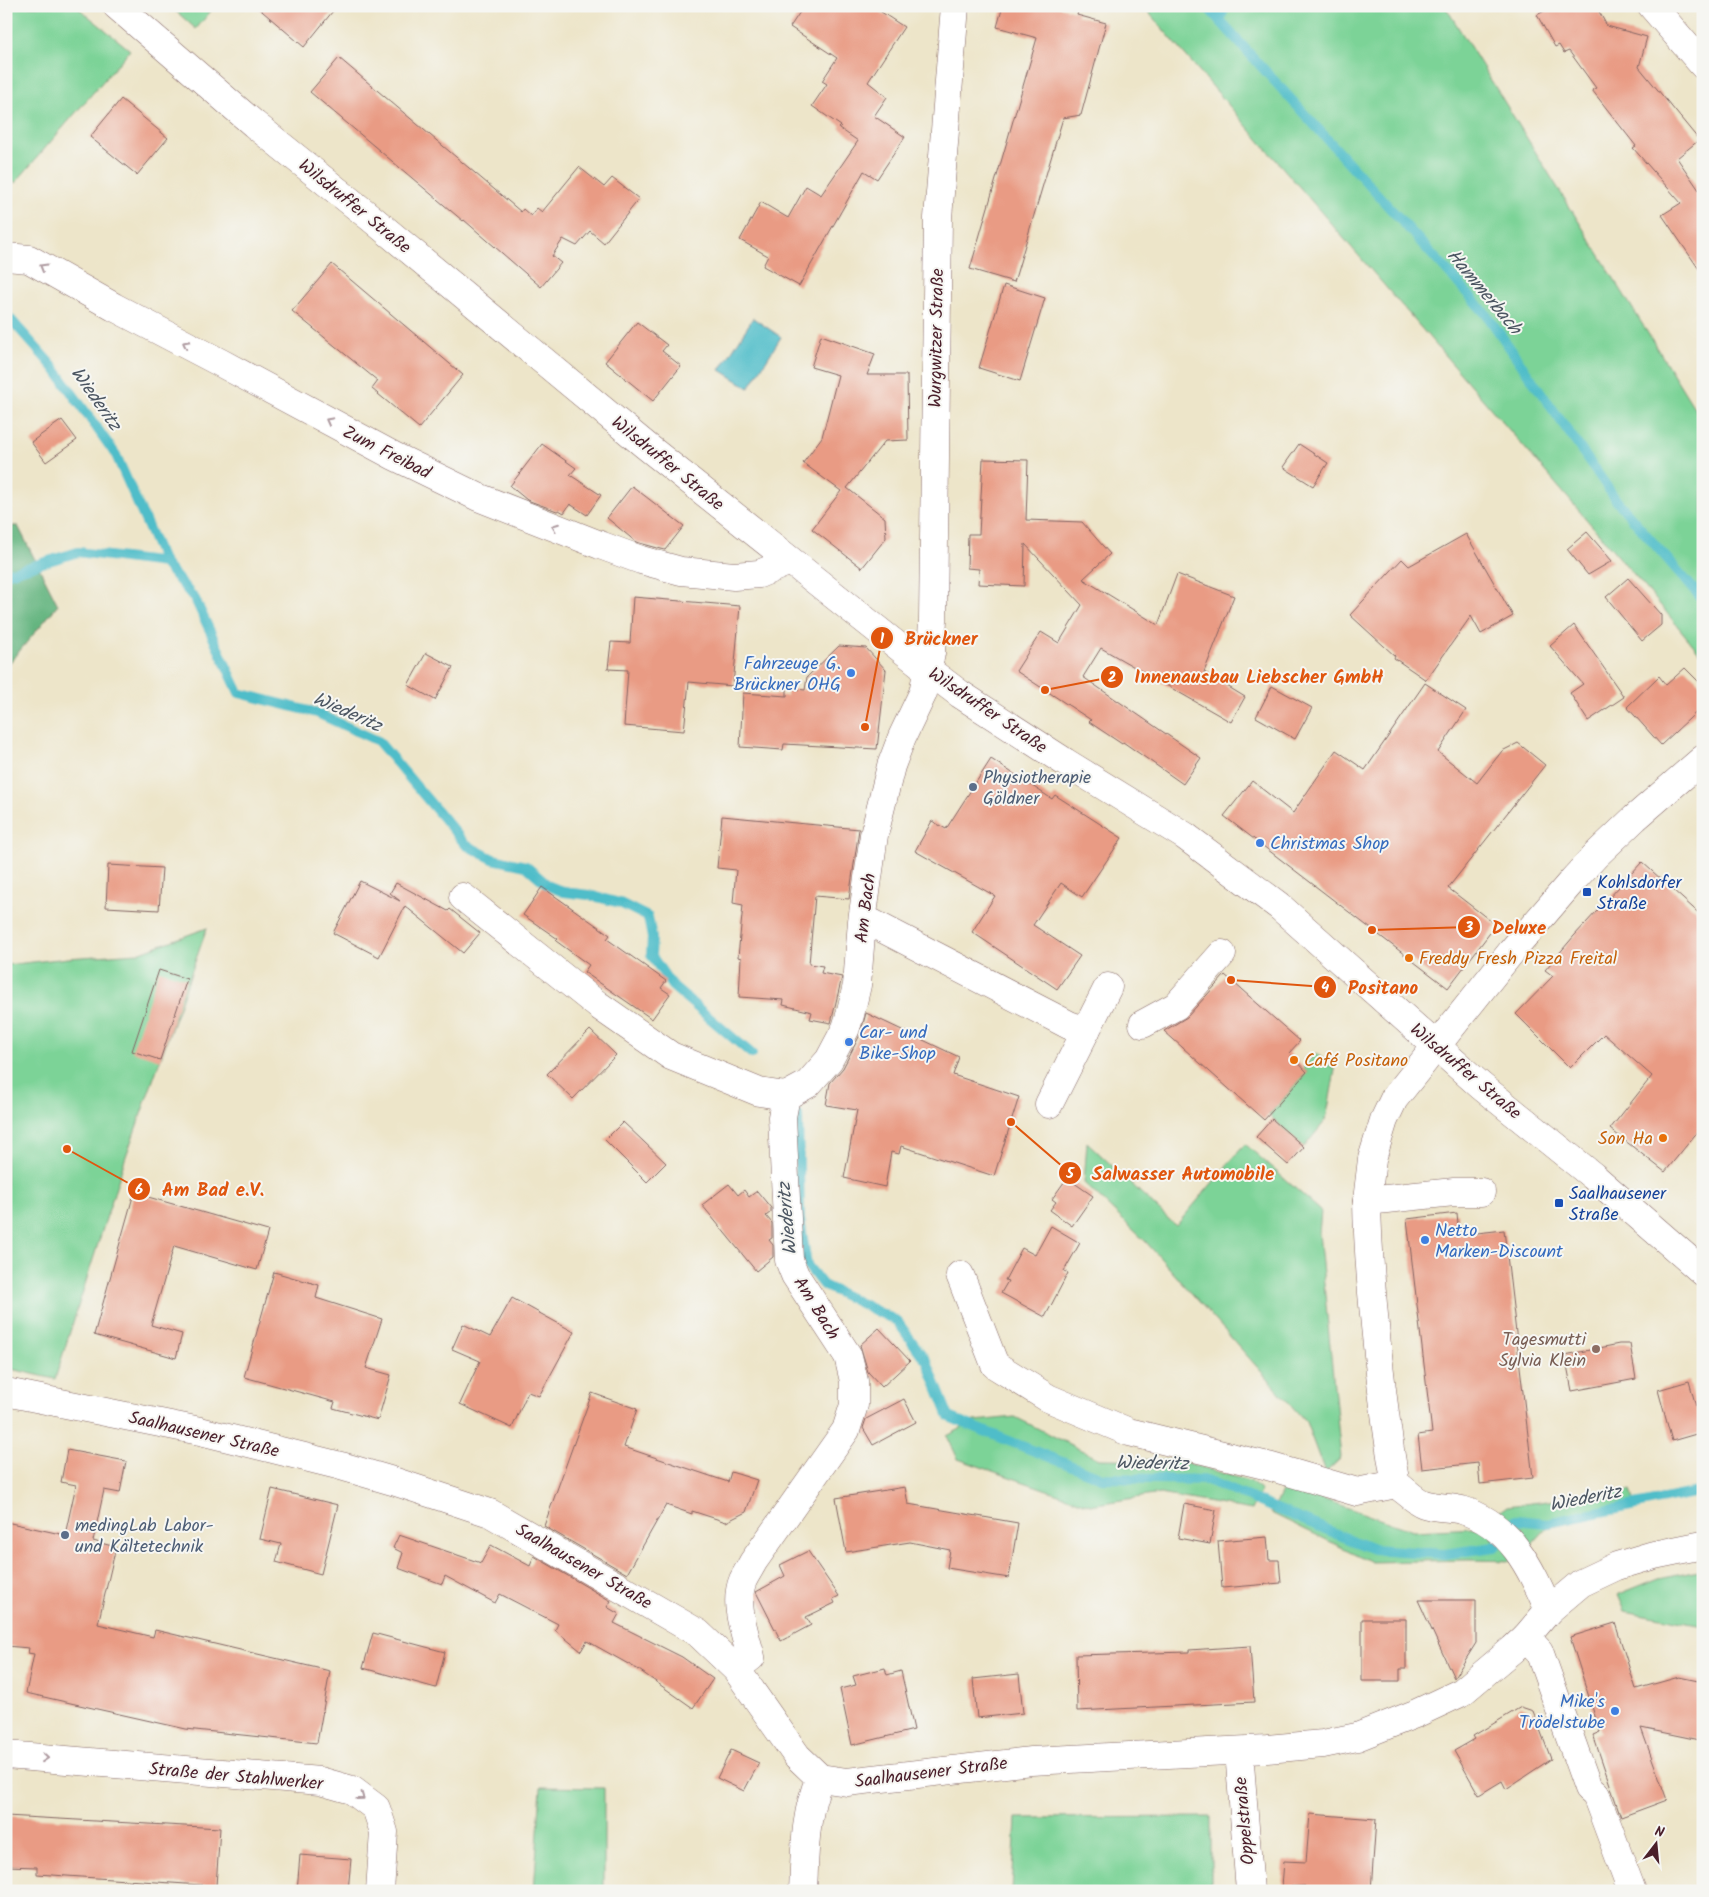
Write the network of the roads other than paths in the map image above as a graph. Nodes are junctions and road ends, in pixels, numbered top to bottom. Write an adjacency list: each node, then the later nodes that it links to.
1 (117, 6): 6 (street, Wilsdruffer Straße)
2 (955, 6): 7 (street, Wurgwitzer Straße)
3 (1652, 6): 4 (street)
4 (1703, 65)
5 (6, 257): 6 (street, Zum Freibad, one-way to 5)
6 (790, 561): 7 (street, Wilsdruffer Straße)
7 (928, 670): 15 (street, Wilsdruffer Straße); 16 (street, Am Bach)
8 (1703, 759): 15 (street)
9 (463, 897): 16 (street)
10 (872, 923): 14 (street)
11 (1222, 954): 13 (street)
12 (1108, 987): 14 (street)
13 (1143, 1024)
14 (1086, 1031): 17 (street)
15 (1437, 1047): 19 (street); 20 (street, Wilsdruffer Straße)
16 (786, 1096): 27 (street, Am Bach)
17 (1049, 1104)
18 (1481, 1192): 19 (street)
19 (1367, 1201): 23 (street)
20 (1702, 1271)
21 (960, 1275): 23 (street)
22 (6, 1392): 27 (street, Saalhausener Straße)
23 (1396, 1484): 25 (street)
24 (1703, 1545): 25 (street, Saalhausener Straße)
25 (1549, 1610): 26 (street, Saalhausener Straße)
26 (1526, 1637): 28 (street, Saalhausener Straße); 34 (street)
27 (736, 1669): 30 (street, Saalhausener Straße)
28 (1238, 1751): 30 (street, Saalhausener Straße); 33 (street, Oppelstraße)
29 (6, 1755): 31 (street, Straße der Stahlwerker, one-way to 31)
30 (820, 1778): 32 (street)
31 (380, 1891)
32 (803, 1891)
33 (1250, 1891)
34 (1632, 1891)

